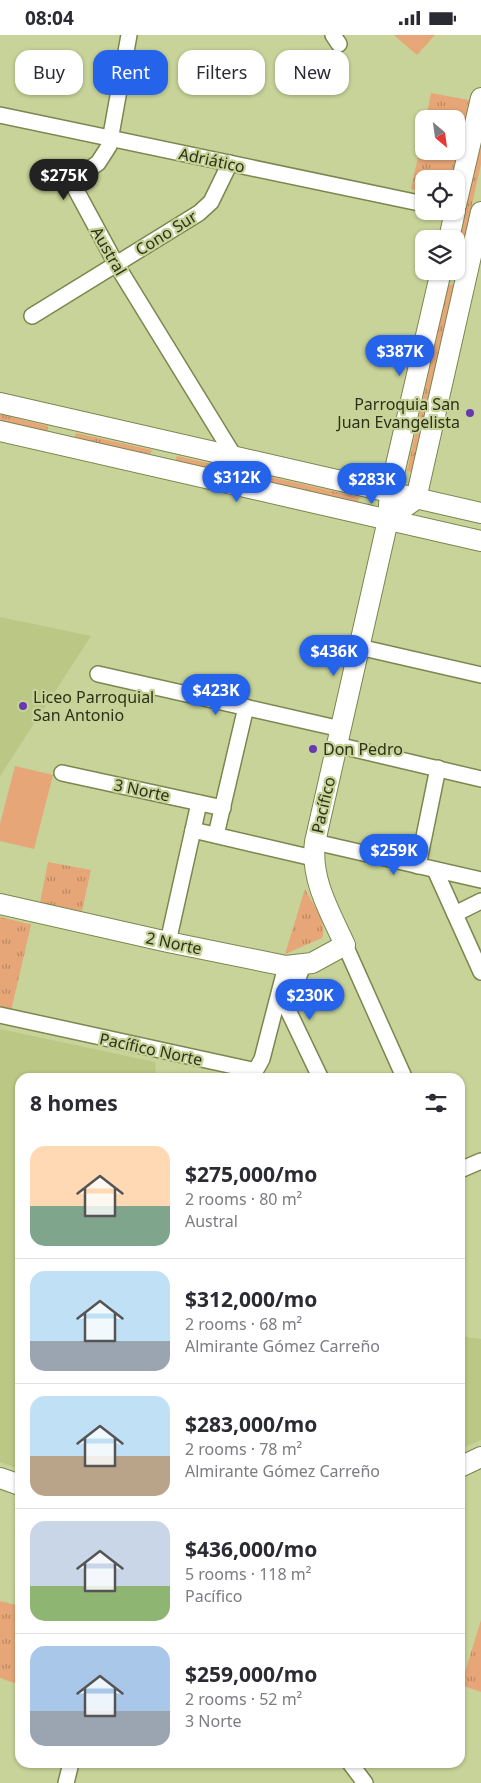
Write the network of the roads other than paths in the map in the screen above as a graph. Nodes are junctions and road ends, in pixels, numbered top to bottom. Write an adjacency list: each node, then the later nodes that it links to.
1 (129, 35): 4 (street, Austral)
2 (481, 98): 6 (street)
3 (0, 115): 4 (street, Adriático)
4 (110, 138): 5 (street, Adriático); 9 (street, Austral)
5 (230, 163): 7 (street, Adriático); 9 (street, Cono Sur)
6 (464, 170)
7 (415, 202)
8 (481, 212): 20 (street)
9 (116, 264): 11 (street, Cono Sur); 17 (street, Austral)
10 (439, 280): 19 (street, Pacífico)
11 (32, 316)
12 (0, 403): 13 (street)
13 (68, 419): 15 (street); 16 (street)
14 (0, 431): 16 (street)
15 (171, 442): 17 (street); 18 (street)
16 (62, 446): 18 (street)
17 (234, 456): 19 (street)
18 (164, 469): 22 (street)
19 (390, 491): 20 (street); 22 (street, Pacífico)
20 (416, 499): 21 (street); 22 (street)
21 (481, 513)
22 (388, 520): 23 (street); 24 (street, Pacífico)
23 (481, 541)
24 (359, 647): 26 (street); 28 (street, Pacífico)
25 (98, 674): 27 (street)
26 (481, 675)
27 (246, 707): 28 (street); 33 (street)
28 (339, 737): 29 (street); 36 (street, Pacífico)
29 (438, 768): 31 (street); 37 (street)
30 (62, 773): 32 (street, 3 Norte)
31 (481, 779)
32 (199, 803): 33 (street, 3 Norte); 34 (street)
33 (223, 808): 35 (street)
34 (193, 829): 35 (street); 43 (street)
35 (216, 835): 36 (street)
36 (314, 850): 37 (street); 44 (street, Pacífico)
37 (418, 866): 38 (street)
38 (435, 870): 39 (street); 42 (street)
39 (481, 880)
40 (481, 901): 42 (street)
41 (0, 904): 43 (street, 2 Norte)
42 (455, 914): 46 (street)
43 (168, 942): 45 (street, 2 Norte)
44 (345, 945): 45 (street); 49 (street, Pacífico)
45 (295, 965): 47 (street, Pacífico Norte); 48 (street)
46 (481, 972)
47 (0, 1015)
48 (318, 1073)
49 (402, 1073)
50 (481, 1161): 51 (street)
51 (465, 1167)
52 (481, 1457): 53 (street)
53 (465, 1465)
54 (0, 1478): 55 (street)
55 (15, 1483)
56 (70, 1768): 58 (street)
57 (354, 1768): 59 (street)
58 (66, 1783)
59 (365, 1783)

